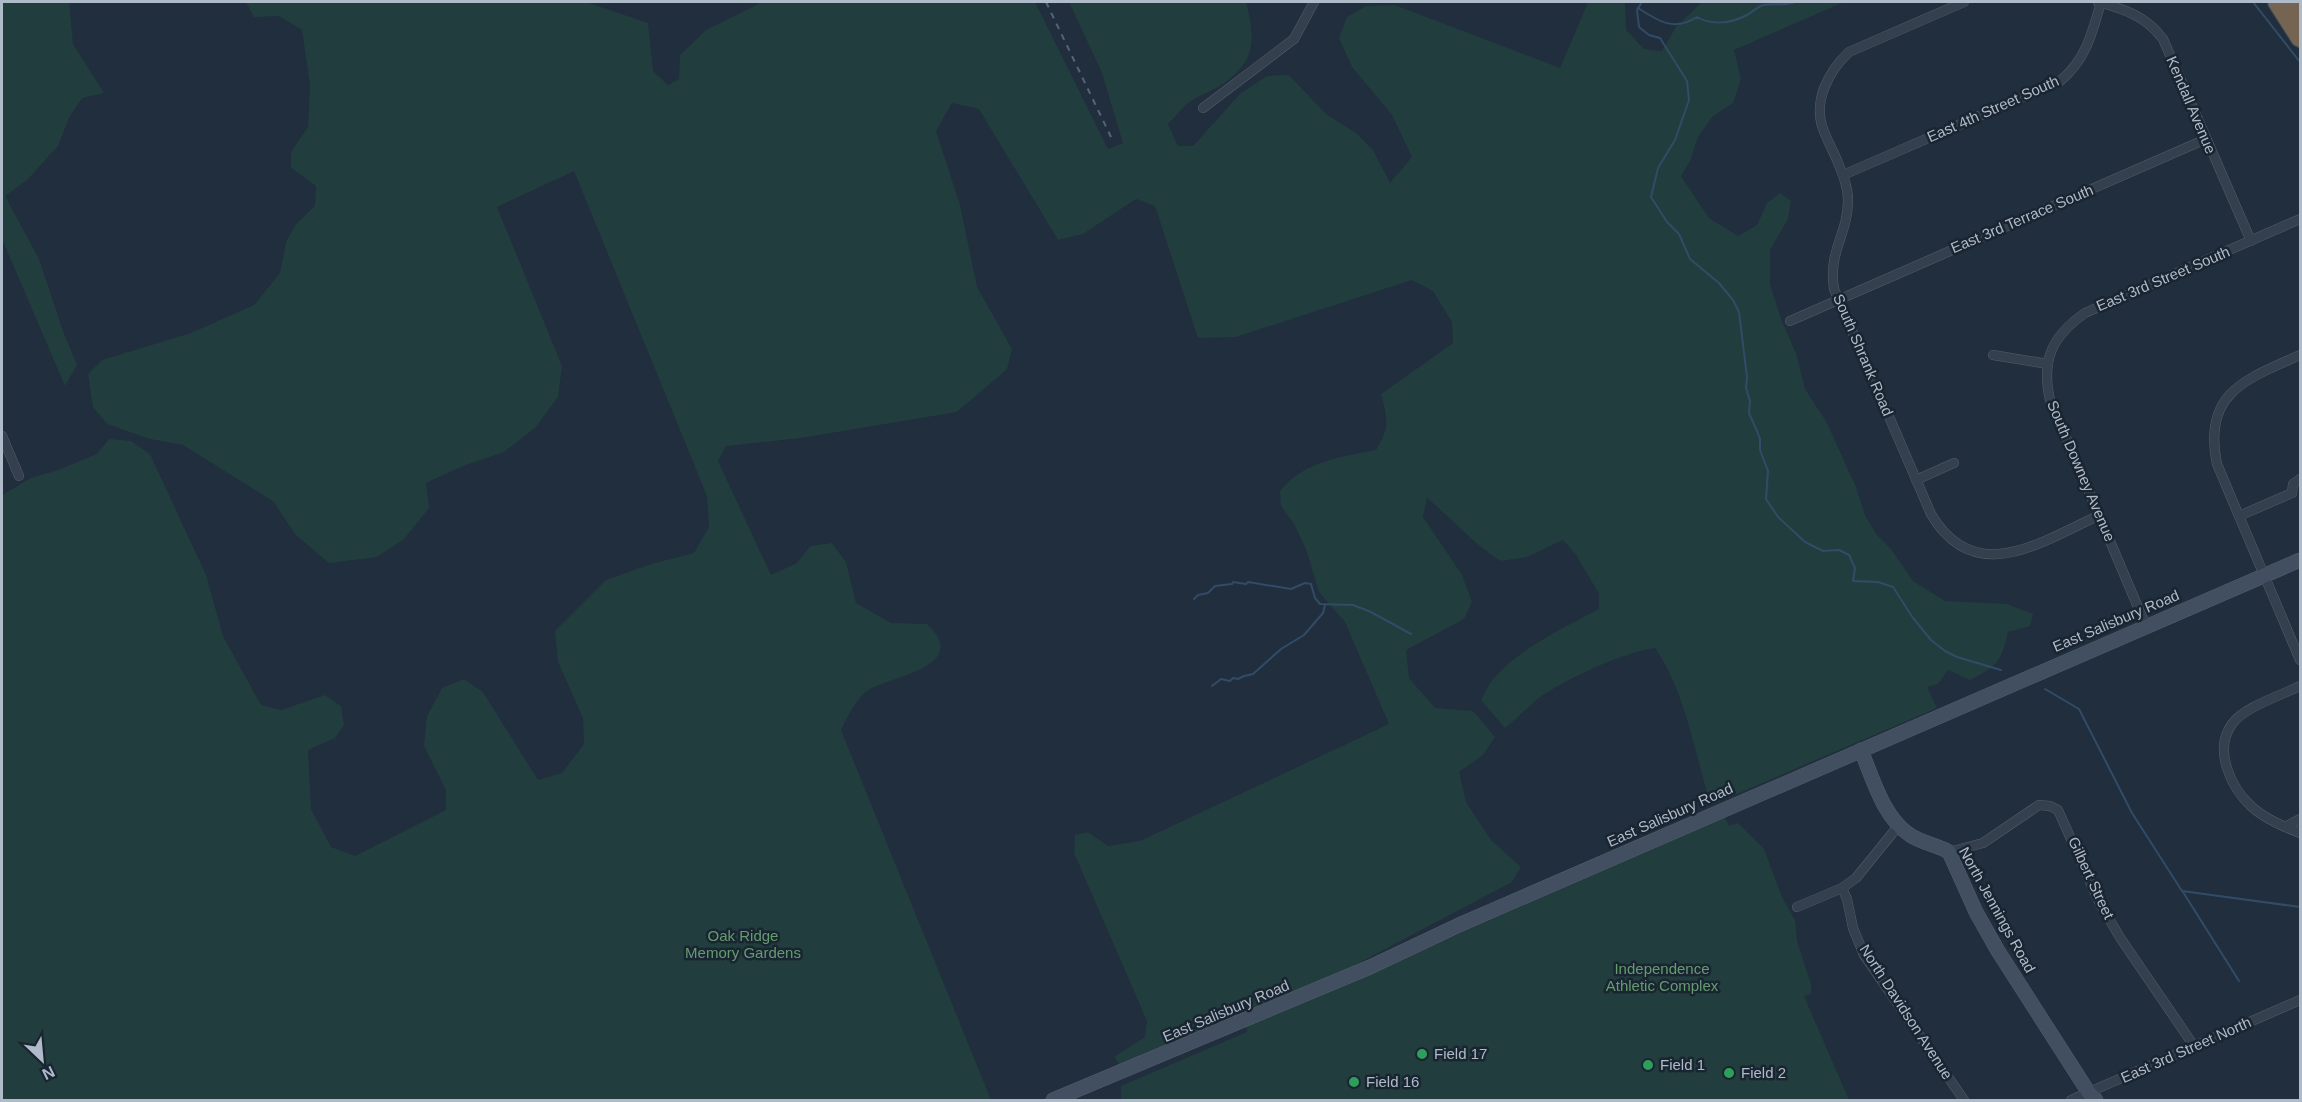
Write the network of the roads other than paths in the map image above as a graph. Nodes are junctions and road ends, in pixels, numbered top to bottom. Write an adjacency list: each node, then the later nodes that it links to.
1 (1314, 2): 8 (street)
2 (1964, 2): 10 (street, South Shrank Road)
3 (2099, 2): 9 (street, Kendall Avenue); 10 (street, East 4th Street South)
4 (2277, 2): 7 (highway)
5 (2295, 2): 6 (highway)
6 (2301, 10)
7 (2301, 38)
8 (1203, 108)
9 (2206, 139): 12 (street, Kendall Avenue); 13 (street, East 3rd Terrace South)
10 (1843, 175): 13 (street, South Shrank Road)
11 (2301, 219): 12 (street, East 3rd Street South)
12 (2251, 242): 17 (street, East 3rd Street South)
13 (1838, 299): 14 (street, East 3rd Terrace South); 22 (street, South Shrank Road)
14 (1790, 321)
15 (1993, 355): 17 (street)
16 (2301, 355): 26 (street)
17 (2048, 364): 25 (street, South Downey Avenue)
18 (2, 436): 20 (street)
19 (1954, 463): 22 (street)
20 (20, 476)
21 (2301, 479): 23 (street)
22 (1916, 480): 25 (street, South Shrank Road)
23 (2292, 493): 24 (street); 26 (street)
24 (2301, 499)
25 (2100, 515): 29 (street, South Downey Avenue)
26 (2239, 516): 28 (street)
27 (2301, 560): 28 (street, East Salisbury Road)
28 (2264, 575): 29 (street, East Salisbury Road); 30 (street)
29 (2146, 626): 32 (street, East Salisbury Road)
30 (2301, 660)
31 (2301, 686): 35 (street)
32 (1861, 750): 34 (street, North Jennings Road); 43 (street, East Salisbury Road)
33 (2301, 819): 35 (street)
34 (1899, 825): 37 (street, North Jennings Road); 38 (street)
35 (2285, 827): 36 (street)
36 (2301, 833)
37 (1949, 852): 41 (street, Gilbert Street); 42 (street, North Jennings Road)
38 (1842, 888): 39 (street); 44 (street, North Davidson Avenue)
39 (1797, 907)
40 (2301, 1000): 41 (street, East 3rd Street North)
41 (2194, 1046): 42 (street, East 3rd Street North)
42 (2093, 1097): 45 (street, East 3rd Street North)
43 (1053, 1101)
44 (1964, 1101)
45 (2072, 1101)

